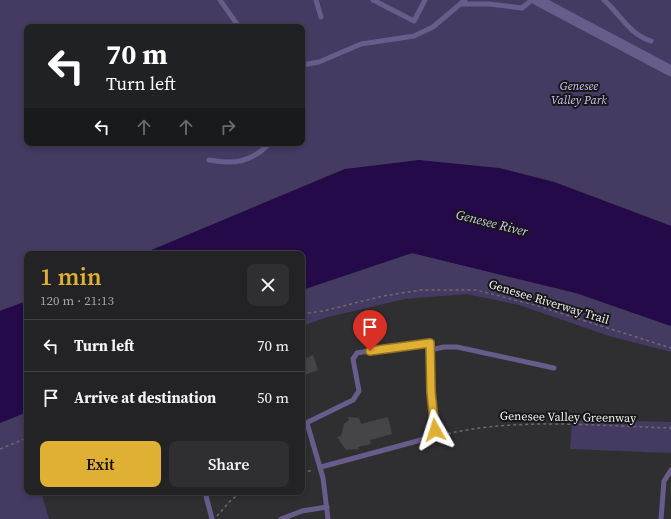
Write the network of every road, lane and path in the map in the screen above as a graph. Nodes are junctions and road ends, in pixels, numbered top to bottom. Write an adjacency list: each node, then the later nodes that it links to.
1 (220, 0): 11 (lane)
2 (316, 0): 10 (lane)
3 (373, 0): 4 (lane)
4 (425, 0)
5 (466, 0): 9 (lane)
6 (532, 0): 9 (lane)
7 (537, 0): 14 (street)
8 (604, 0): 12 (lane)
9 (461, 4): 13 (lane)
10 (321, 17)
11 (237, 24)
12 (651, 41)
13 (305, 64)
14 (671, 71)
15 (267, 146): 16 (lane)
16 (209, 160)
17 (305, 314): 18 (path, Genesee Riverway Trail)
18 (671, 348)
19 (430, 350): 20 (lane); 21 (lane); 23 (lane)
20 (554, 368)
21 (305, 424): 26 (lane)
22 (671, 428): 23 (path, Genesee Valley Greenway)
23 (436, 436): 26 (lane)
24 (24, 439): 25 (path)
25 (0, 448)
26 (321, 468): 28 (path); 31 (lane)
27 (671, 470): 35 (lane)
28 (305, 472)
29 (207, 495): 32 (lane)
30 (239, 495): 32 (path)
31 (327, 507): 33 (lane); 34 (lane)
32 (213, 519)
33 (281, 519)
34 (328, 519)
35 (660, 519)

